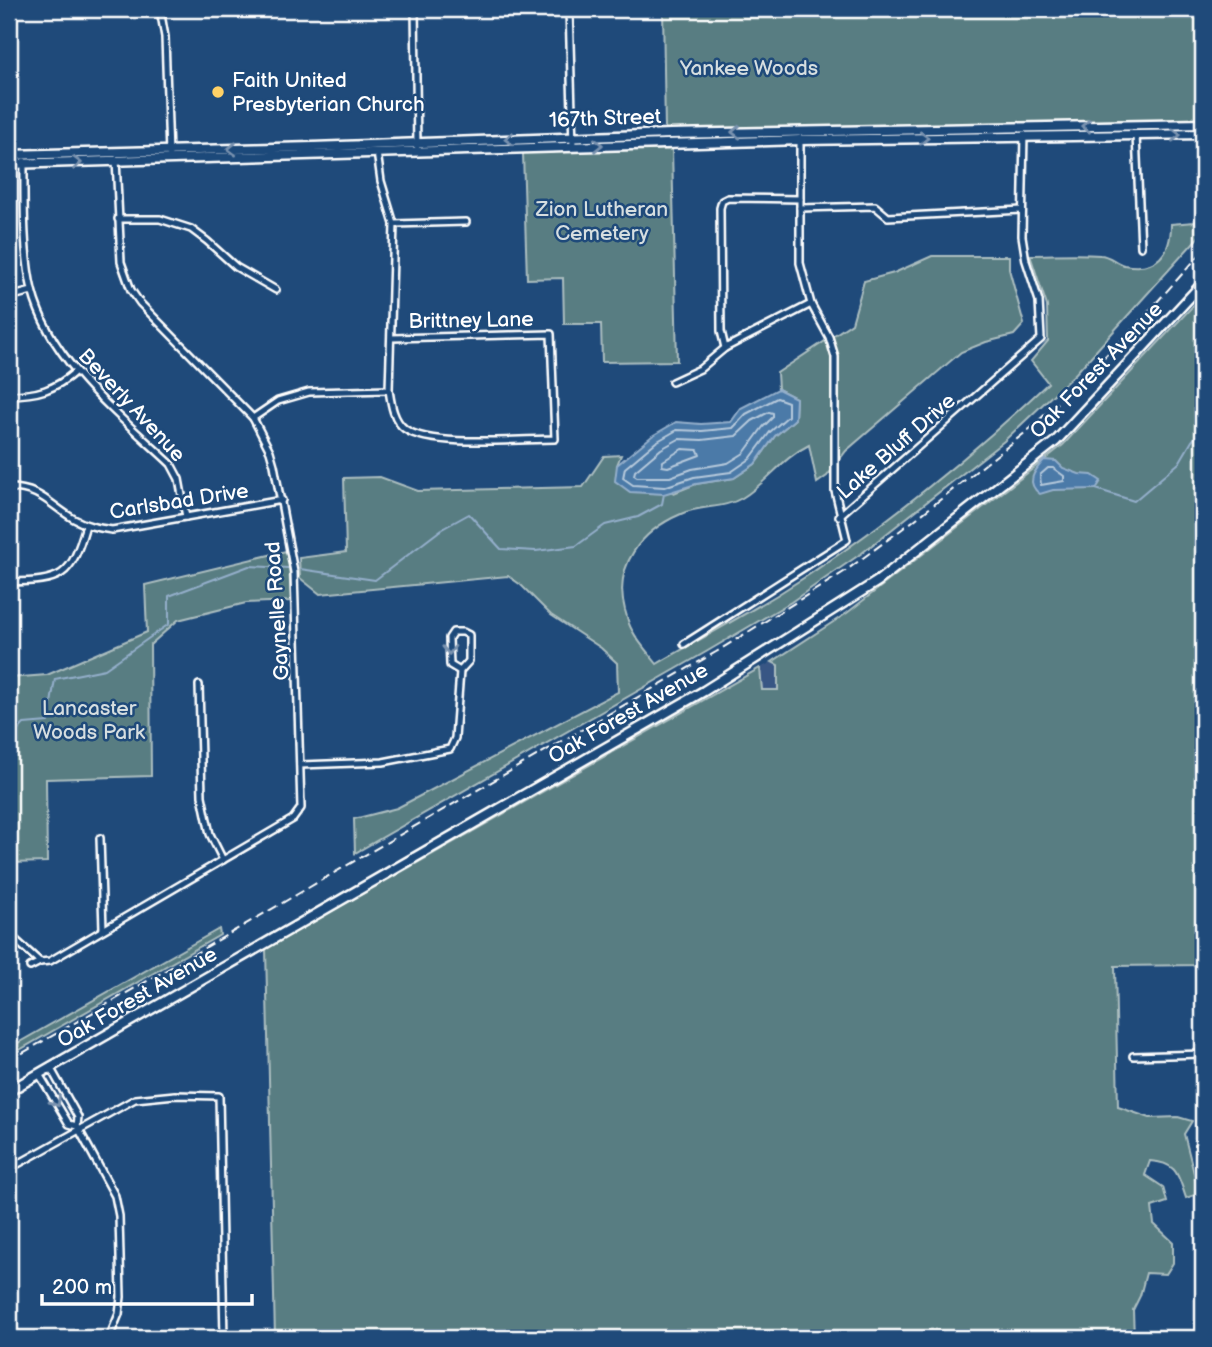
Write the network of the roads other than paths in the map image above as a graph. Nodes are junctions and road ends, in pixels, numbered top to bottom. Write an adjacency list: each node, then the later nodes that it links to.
1 (160, 9): 14 (street)
2 (415, 9): 11 (street)
3 (569, 9): 10 (street)
4 (1203, 124): 5 (main road, 167th Street, one-way to 5)
5 (1024, 126): 8 (main road, 167th Street); 9 (street)
6 (1203, 134): 7 (main road, 167th Street, one-way to 6)
7 (1136, 135): 9 (main road, 167th Street); 24 (street)
8 (799, 136): 9 (main road, 167th Street, one-way to 9); 10 (main road, 167th Street); 18 (street)
9 (1024, 136): 20 (street)
10 (573, 141): 11 (main road, 167th Street)
11 (417, 148): 12 (main road, 167th Street)
12 (377, 150): 14 (main road, 167th Street); 23 (street)
13 (9, 155): 16 (main road, 167th Street)
14 (169, 156): 15 (main road, 167th Street)
15 (116, 157): 16 (main road, 167th Street); 21 (street, Gaynelle Road)
16 (24, 159): 17 (main road, 167th Street); 27 (street, Beverly Avenue)
17 (9, 164)
18 (800, 199): 19 (street); 31 (street)
19 (800, 208): 20 (street); 29 (street)
20 (1022, 210): 39 (street, Lake Bluff Drive)
21 (118, 219): 26 (street); 36 (street, Gaynelle Road)
22 (466, 222): 23 (street)
23 (394, 224): 30 (street)
24 (1141, 247)
25 (1203, 283): 55 (main road, Oak Forest Avenue)
26 (275, 290)
27 (32, 291): 28 (street); 32 (street, Beverly Avenue)
28 (9, 297)
29 (811, 304): 31 (street); 39 (street)
30 (392, 338): 34 (street); 34 (street, Brittney Lane)
31 (725, 348): 33 (street)
32 (76, 371): 35 (street); 40 (street, Beverly Avenue)
33 (672, 382)
34 (389, 390): 36 (street)
35 (9, 396)
36 (253, 418): 38 (street, Gaynelle Road)
37 (9, 488): 41 (street, Carlsbad Drive)
38 (282, 500): 40 (street, Carlsbad Drive); 46 (street, Gaynelle Road)
39 (839, 516): 43 (street, Lake Bluff Drive)
40 (186, 517): 41 (street, Carlsbad Drive)
41 (86, 525): 42 (street)
42 (9, 582)
43 (684, 644)
44 (460, 671): 44 (street, one-way to 44); 46 (street)
45 (199, 685): 48 (street)
46 (300, 765): 48 (street, Gaynelle Road)
47 (100, 838): 49 (street)
48 (223, 860): 49 (street, Gaynelle Road)
49 (103, 929): 51 (street, Gaynelle Road)
50 (9, 934): 51 (street)
51 (40, 962): 52 (street, Gaynelle Road)
52 (30, 967)
53 (1203, 1054): 54 (street)
54 (1133, 1056)
55 (50, 1067): 56 (main road, Oak Forest Avenue); 58 (street)
56 (39, 1073): 57 (main road, Oak Forest Avenue); 58 (street, one-way to 58)
57 (9, 1091)
58 (78, 1128): 59 (street); 60 (street); 61 (street)
59 (9, 1169)
60 (109, 1338)
61 (224, 1338)

